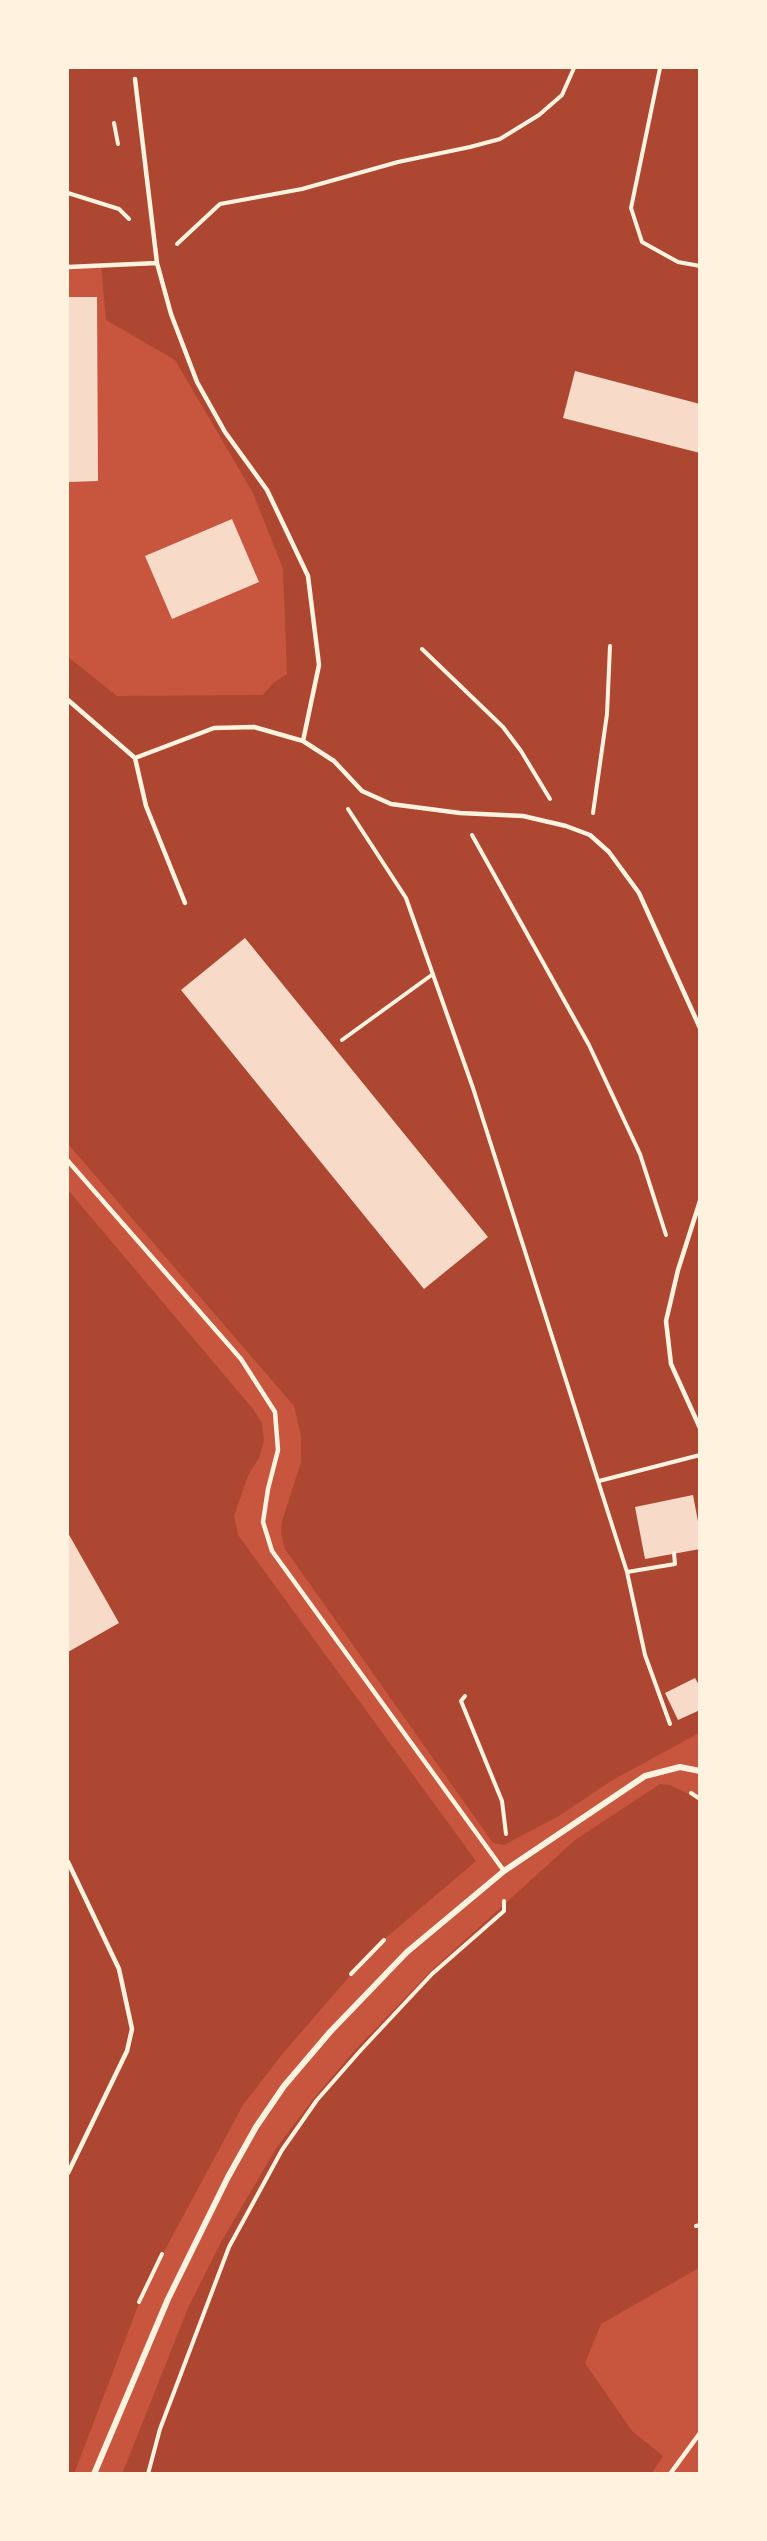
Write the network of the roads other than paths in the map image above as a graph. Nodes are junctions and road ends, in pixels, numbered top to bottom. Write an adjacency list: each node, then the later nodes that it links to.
1 (135, 79): 2 (lane)
2 (157, 263): 3 (lane); 5 (lane)
3 (68, 267)
4 (68, 700): 6 (lane)
5 (303, 741): 6 (lane); 8 (lane)
6 (135, 758): 7 (lane)
7 (185, 903)
8 (699, 1028)
9 (68, 1161): 14 (lane)
10 (699, 1201): 11 (lane)
11 (699, 1428)
12 (699, 1771): 14 (street)
13 (68, 1862): 15 (lane)
14 (504, 1871): 17 (street)
15 (68, 2173)
16 (699, 2433): 18 (lane)
17 (94, 2474)
18 (670, 2474)

